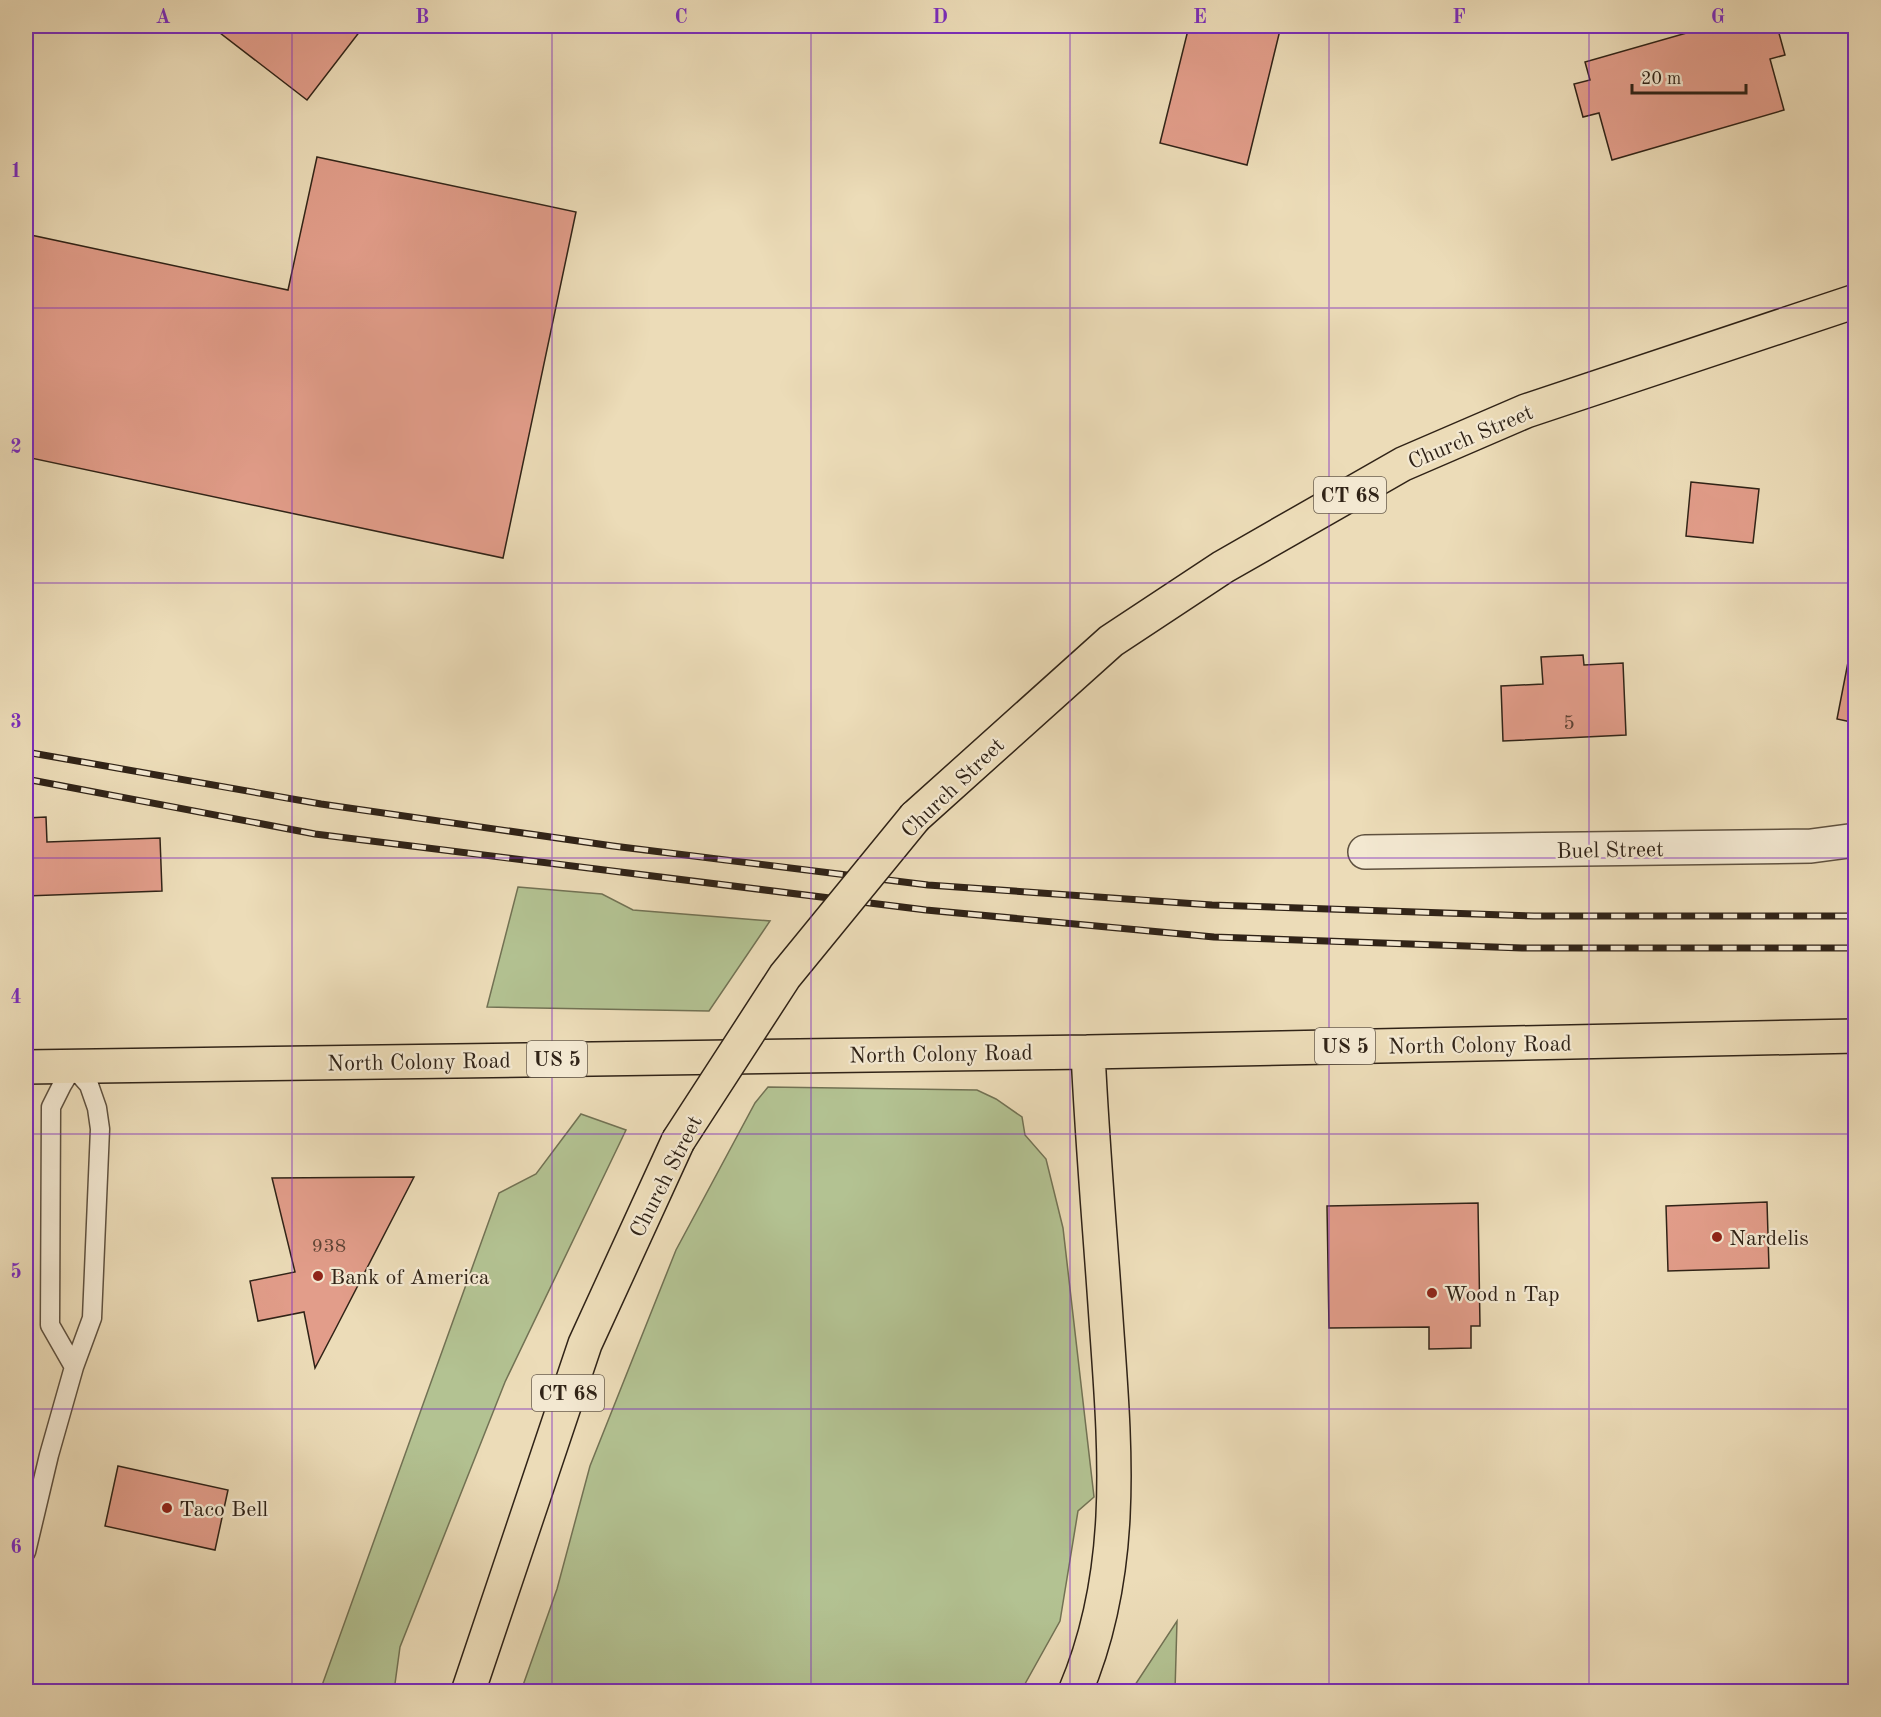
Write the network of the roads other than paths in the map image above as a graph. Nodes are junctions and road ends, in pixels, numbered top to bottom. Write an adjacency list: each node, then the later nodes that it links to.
1 (1856, 301): 10 (main road, Church Street / CT 68, bridge)
2 (1856, 840): 3 (street, Buel Street)
3 (1365, 852)
4 (1856, 1036): 5 (main road, North Colony Road / US 5)
5 (1088, 1052): 6 (main road, North Colony Road / US 5); 11 (main road)
6 (74, 1066): 7 (main road, North Colony Road / US 5); 8 (lane); 8 (lane)
7 (26, 1067)
8 (74, 1367): 9 (lane)
9 (26, 1552)
10 (468, 1692)
11 (1075, 1692)

